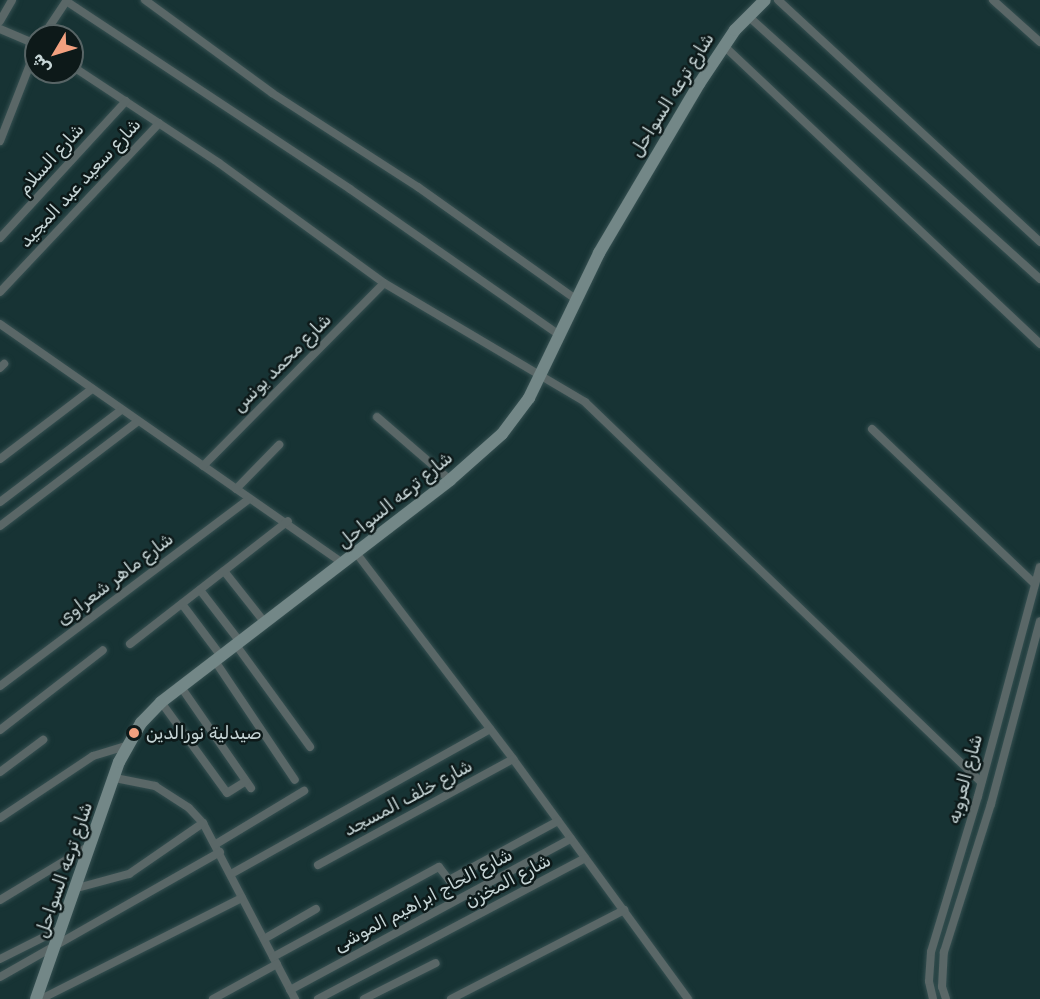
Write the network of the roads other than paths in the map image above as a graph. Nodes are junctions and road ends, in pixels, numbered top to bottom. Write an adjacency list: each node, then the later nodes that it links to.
1 (12, 0): 8 (street)
2 (145, 0): 24 (street)
3 (765, 0): 7 (main road, شارع ترعه السواحل)
4 (778, 0): 20 (street)
5 (993, 0): 12 (street)
6 (66, 1): 9 (street); 26 (street)
7 (748, 16): 13 (main road, شارع ترعه السواحل); 21 (street)
8 (0, 21)
9 (52, 24)
10 (0, 29): 11 (street)
11 (24, 39)
12 (1040, 42)
13 (723, 45): 24 (main road, شارع ترعه السواحل); 27 (street)
14 (84, 74): 16 (street)
15 (24, 80): 18 (street)
16 (126, 101): 17 (street); 19 (street, شارع السلام)
17 (159, 123): 22 (street); 23 (street, شارع سعيد عبد المجيد)
18 (0, 141)
19 (0, 238)
20 (1040, 242)
21 (1040, 279)
22 (384, 282): 28 (street); 36 (street, شارع محمد يونس)
23 (0, 292)
24 (577, 300): 26 (main road, شارع ترعه السواحل)
25 (0, 324): 29 (street)
26 (558, 334): 28 (main road, شارع ترعه السواحل)
27 (1040, 344)
28 (538, 376): 37 (main road, شارع ترعه السواحل); 68 (street)
29 (92, 389): 30 (street); 35 (street)
30 (121, 410): 32 (street); 40 (street)
31 (377, 417): 37 (street)
32 (137, 422): 36 (street); 42 (street)
33 (872, 429): 47 (street)
34 (279, 445): 38 (street)
35 (0, 459)
36 (203, 466): 38 (street)
37 (450, 480): 43 (main road, شارع ترعه السواحل)
38 (236, 489): 39 (street)
39 (249, 499): 41 (street); 56 (street, شارع ماهر شعراوى)
40 (0, 502)
41 (288, 521): 44 (street); 46 (street)
42 (0, 526)
43 (357, 554): 44 (main road, شارع ترعه السواحل); 60 (street)
44 (344, 564): 51 (main road, شارع ترعه السواحل)
45 (1040, 567): 47 (street, شارع العروبه)
46 (224, 571): 48 (street); 51 (street)
47 (1035, 584): 68 (street, شارع العروبه)
48 (200, 590): 49 (street); 53 (street)
49 (182, 604): 52 (street); 55 (street)
50 (1040, 621): 71 (street, شارع العروبه)
51 (265, 623): 53 (main road, شارع ترعه السواحل)
52 (130, 644)
53 (238, 644): 55 (main road, شارع ترعه السواحل); 63 (street)
54 (103, 650): 59 (street)
55 (218, 659): 57 (main road, شارع ترعه السواحل); 67 (street)
56 (0, 686)
57 (181, 687): 58 (main road, شارع ترعه السواحل); 58 (street)
58 (161, 702): 62 (main road, شارع ترعه السواحل)
59 (0, 729)
60 (490, 729): 64 (street); 80 (street)
61 (43, 740): 65 (street)
62 (125, 746): 66 (main road, شارع ترعه السواحل); 72 (street)
63 (310, 747)
64 (513, 759): 73 (street); 79 (street, شارع خلف المسجد)
65 (0, 772)
66 (115, 778): 74 (street); 76 (main road, شارع ترعه السواحل)
67 (295, 780)
68 (981, 782): 70 (street, شارع العروبه)
69 (304, 791): 77 (street)
70 (978, 796): 71 (street); 101 (street, شارع العروبه)
71 (991, 804): 102 (street, شارع العروبه)
72 (2, 812)
73 (558, 821): 75 (street); 90 (street)
74 (203, 823): 77 (street); 81 (street)
75 (571, 839): 78 (street); 93 (street, شارع الحاج ابراهيم الموشى)
76 (92, 844): 81 (main road, شارع ترعه السواحل); 83 (street)
77 (218, 848): 80 (street); 88 (street)
78 (585, 858): 85 (street); 97 (street, شارع المخزن)
79 (318, 865)
80 (231, 874): 82 (street)
81 (77, 888): 86 (main road, شارع ترعه السواحل)
82 (242, 898): 87 (street); 94 (street)
83 (0, 900)
84 (316, 909): 87 (street)
85 (624, 910): 99 (street); 100 (street)
86 (63, 927): 88 (main road, شارع ترعه السواحل); 89 (street)
87 (264, 939): 90 (street)
88 (55, 948): 92 (street); 94 (main road, شارع ترعه السواحل)
89 (0, 959)
90 (275, 960): 93 (street); 95 (street)
91 (436, 963): 98 (street)
92 (0, 977)
93 (290, 990): 96 (street)
94 (39, 999)
95 (213, 999)
96 (295, 999)
97 (318, 999)
98 (364, 999)
99 (451, 999)
100 (688, 999)
101 (933, 999)
102 (946, 999)

